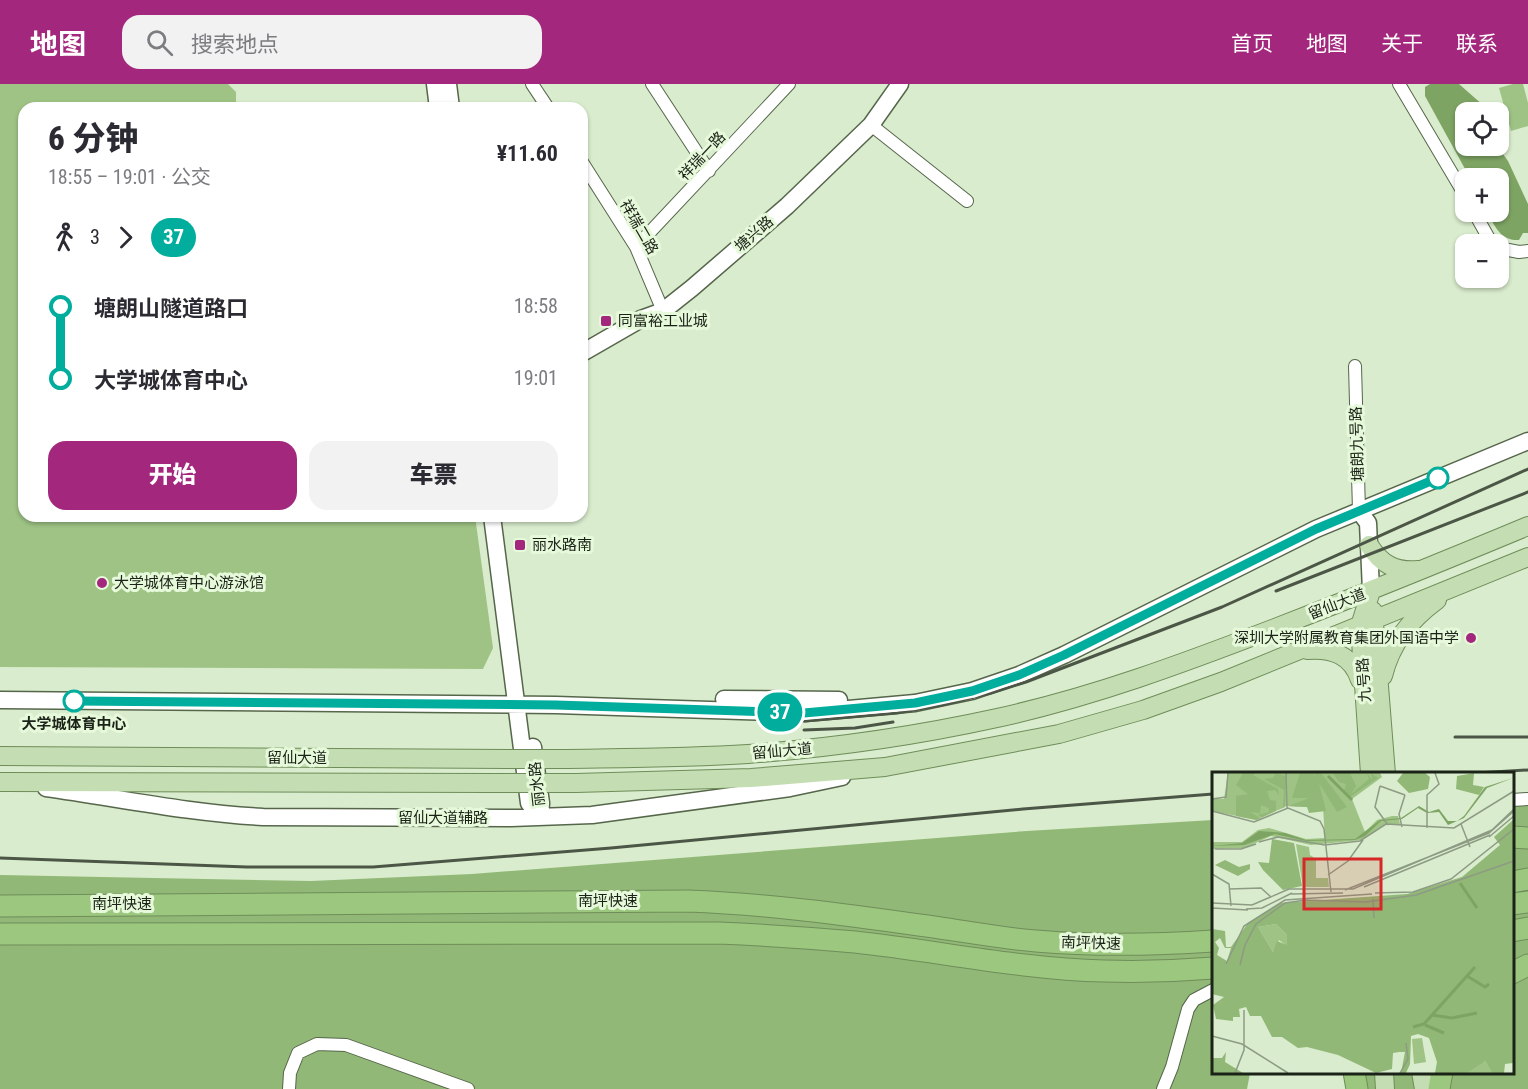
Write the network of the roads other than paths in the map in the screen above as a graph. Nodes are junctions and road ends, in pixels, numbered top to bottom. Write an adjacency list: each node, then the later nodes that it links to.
1 (435, 84): 8 (main road)
2 (448, 84): 9 (main road)
3 (532, 84): 10 (street)
4 (652, 84): 13 (street)
5 (900, 84): 11 (main road, 塘兴路)
6 (1399, 84): 14 (street)
7 (785, 86): 13 (street, 祥瑞一路)
8 (437, 102)
9 (450, 102)
10 (544, 102)
11 (871, 125): 15 (street); 19 (main road, 塘兴路)
12 (588, 171): 16 (street, 祥瑞二路)
13 (709, 171): 16 (street, 祥瑞一路)
14 (1455, 178)
15 (967, 201)
16 (636, 247): 19 (street, 祥瑞二路)
17 (1509, 250): 18 (street)
18 (1528, 251)
19 (663, 310): 20 (main road, 塘兴路)
20 (588, 349)
21 (1355, 366): 24 (street, 塘朗九号路)
22 (1528, 431): 24 (main road)
23 (1528, 441): 24 (main road)
24 (1359, 506): 28 (main road, 塘朗九号路); 38 (main road); 38 (main road)
25 (493, 522): 38 (main road, 丽水路)
26 (503, 522): 38 (main road, 丽水路)
27 (1528, 526): 30 (main road, 留仙大道)
28 (1369, 545): 30 (main road); 32 (main road, 塘朗九号路)
29 (1528, 557): 31 (main road, 留仙大道)
30 (1426, 569): 32 (main road, 留仙大道)
31 (1469, 581): 33 (main road, 留仙大道); 36 (main road)
32 (1371, 591): 33 (main road, 九号路); 39 (main road, 留仙大道, bridge)
33 (1367, 623): 34 (main road, 留仙大道); 36 (main road, 九号路)
34 (1293, 653): 36 (main road); 40 (main road, 留仙大道)
35 (0, 691): 38 (main road)
36 (1373, 698): 41 (main road, 九号路); 42 (main road, 九号路)
37 (0, 700): 38 (main road)
38 (521, 701): 46 (main road, 丽水路)
39 (0, 756)
40 (885, 767): 43 (main road, 留仙大道, bridge); 46 (main road, 留仙大道辅路)
41 (1370, 772)
42 (1386, 772)
43 (0, 782): 46 (main road, 留仙大道辅路)
44 (1528, 799): 45 (street)
45 (1513, 800)
46 (540, 818)
47 (1513, 837): 48 (highway)
48 (1528, 838)
49 (1528, 879): 50 (highway)
50 (1513, 882)
51 (1528, 902): 52 (highway)
52 (1513, 904)
53 (0, 906): 57 (highway, 南坪快速)
54 (1528, 928): 55 (highway)
55 (1513, 931)
56 (0, 934): 59 (highway, 南坪快速)
57 (1212, 941)
58 (1528, 965): 60 (highway)
59 (1212, 968)
60 (1513, 973)
61 (1212, 991): 68 (street)
62 (1354, 1074): 69 (highway)
63 (1384, 1074): 70 (main road)
64 (1421, 1074): 71 (main road)
65 (1442, 1074): 72 (highway)
66 (289, 1089): 67 (street)
67 (468, 1089)
68 (1163, 1089)
69 (1357, 1089)
70 (1385, 1089)
71 (1424, 1089)
72 (1439, 1089)

